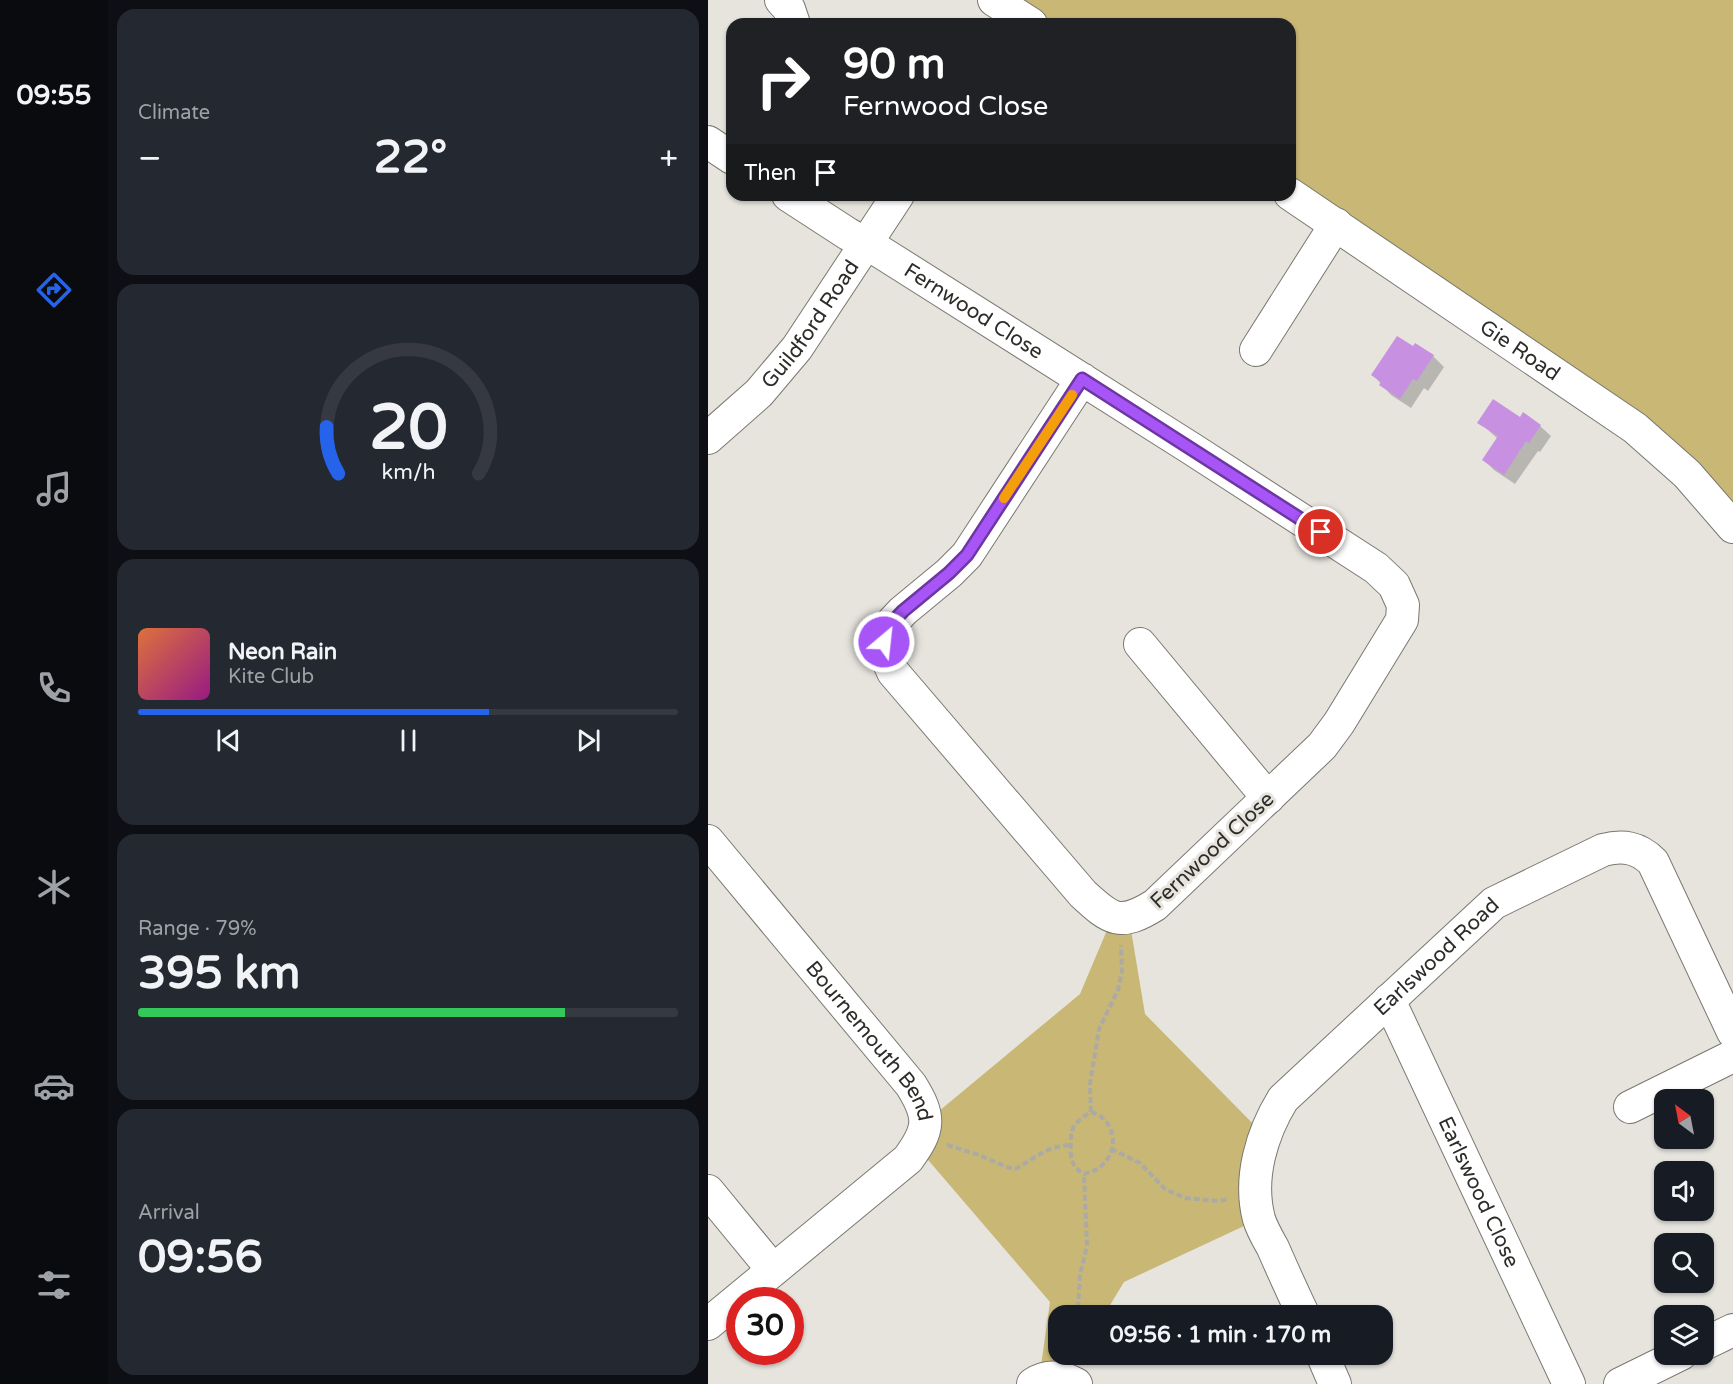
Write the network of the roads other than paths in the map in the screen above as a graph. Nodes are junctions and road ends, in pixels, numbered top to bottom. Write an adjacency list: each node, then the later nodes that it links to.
1 (781, 0): 2 (street)
2 (792, 18)
3 (1296, 198): 6 (street, Gie Road)
4 (798, 201): 7 (street, Fernwood Close)
5 (894, 201): 7 (street, Guildford Road)
6 (1336, 224): 8 (street); 11 (street, Gie Road)
7 (866, 244): 9 (street, Fernwood Close); 10 (street, Guildford Road)
8 (1256, 350)
9 (1082, 379): 13 (street, Fernwood Close); 13 (street, Fernwood Close)
10 (708, 438)
11 (1733, 527)
12 (1140, 644): 13 (street)
13 (1268, 798)
14 (708, 841): 20 (street, Bournemouth Bend)
15 (1389, 1000): 16 (street, Earlswood Road); 21 (street, Earlswood Road); 30 (street, Earlswood Close)
16 (1733, 1032)
17 (1733, 1056): 18 (street)
18 (1630, 1107)
19 (708, 1191): 20 (street)
20 (773, 1270): 22 (street, Bournemouth Bend)
21 (1299, 1305)
22 (708, 1324)
23 (1733, 1330): 24 (street)
24 (1714, 1339)
25 (1327, 1365): 29 (street)
26 (1659, 1365): 31 (street)
27 (1033, 1384): 28 (street)
28 (1076, 1384)
29 (1335, 1384)
30 (1569, 1384)
31 (1620, 1384)

